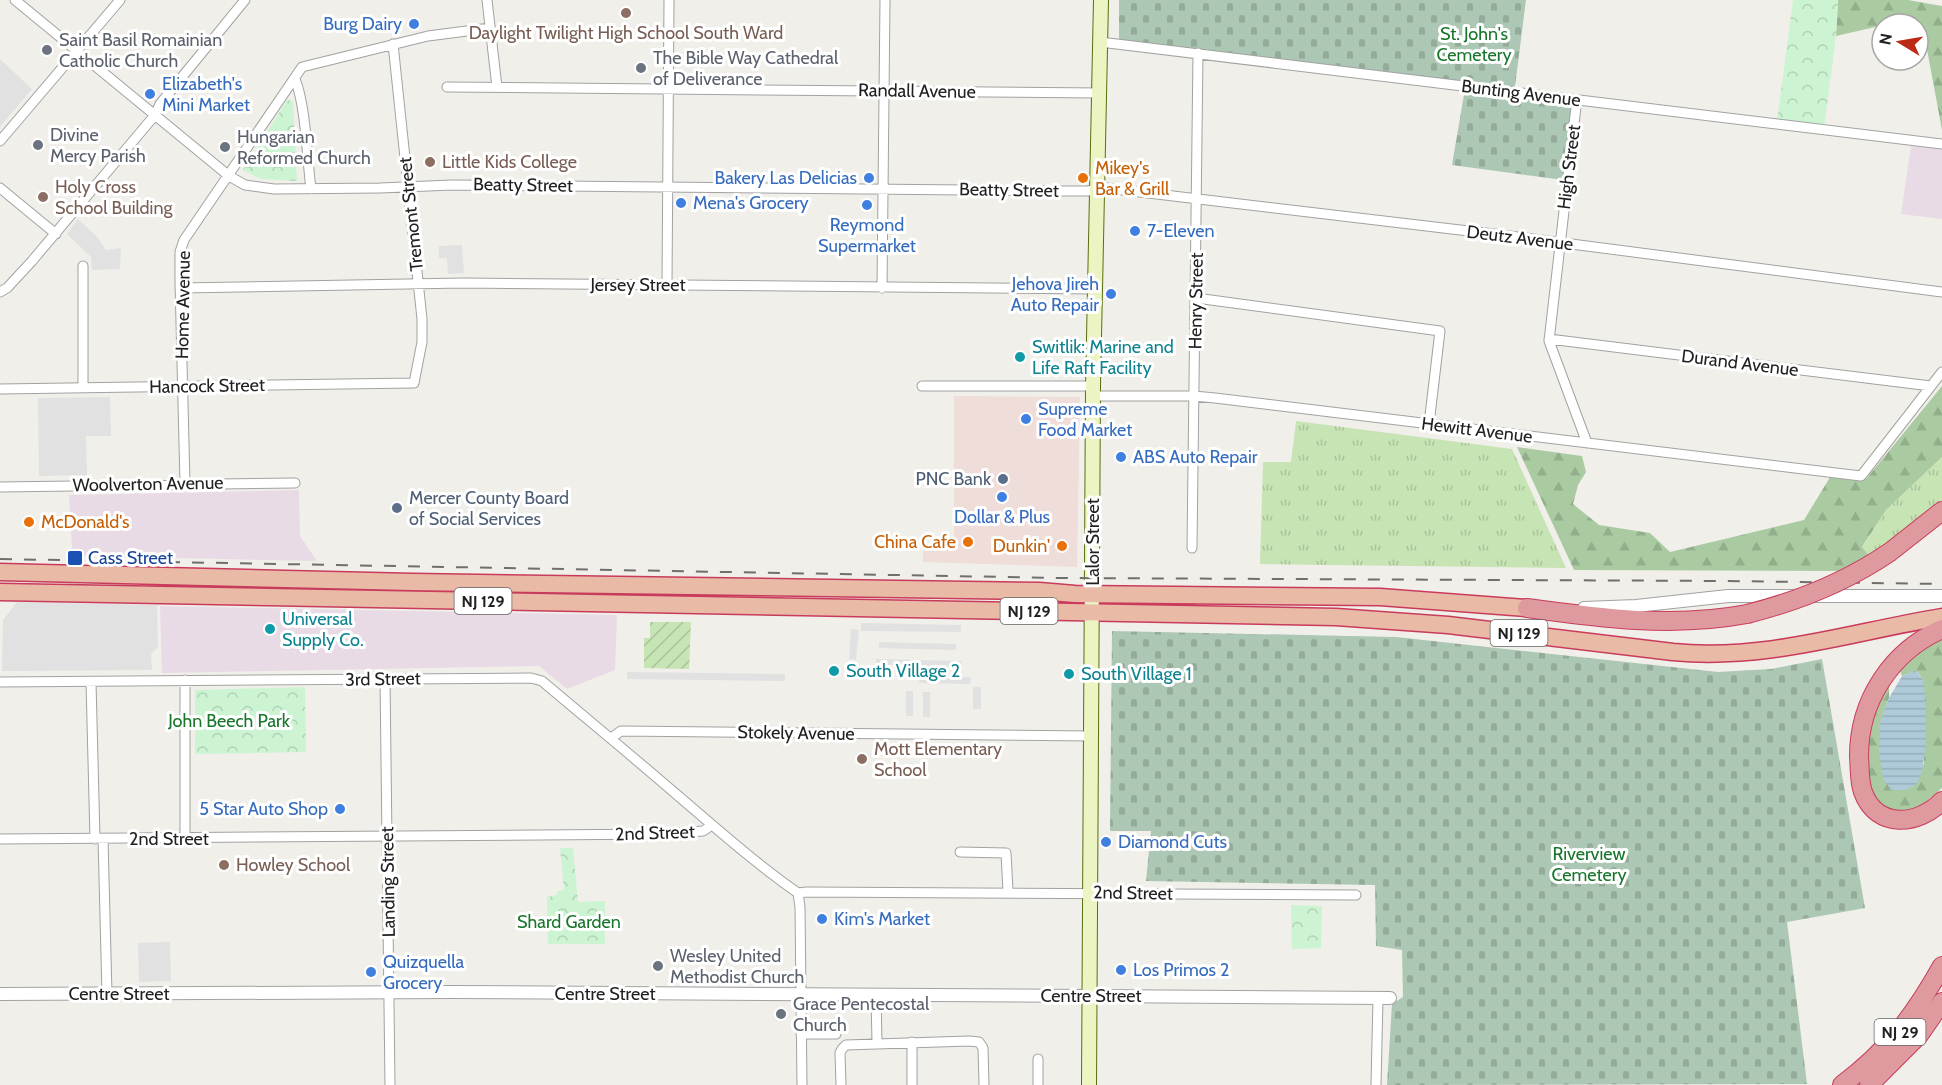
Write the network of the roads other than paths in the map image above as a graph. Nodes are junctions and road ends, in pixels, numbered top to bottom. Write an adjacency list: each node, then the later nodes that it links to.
1 (15, 0): 11 (street, Beatty Street)
2 (120, 0): 11 (street)
3 (245, 0): 20 (street)
4 (487, 0): 8 (street)
5 (669, 0): 16 (street)
6 (885, 0): 17 (street)
7 (1101, 0): 9 (main road, Lalor Street)
8 (490, 28): 10 (street, Home Avenue); 15 (street)
9 (1100, 42): 12 (street, Bunting Avenue); 18 (main road, Lalor Street)
10 (393, 44): 13 (street, Home Avenue); 24 (street, Tremont Street)
11 (78, 51): 20 (street, Beatty Street); 21 (street)
12 (1198, 53): 19 (street, Bunting Avenue); 30 (street, Henry Street)
13 (295, 79): 23 (street, Home Avenue); 27 (street)
14 (447, 87): 15 (street, Randall Avenue)
15 (497, 87): 16 (street, Randall Avenue)
16 (668, 89): 17 (street, Randall Avenue); 25 (street)
17 (884, 91): 18 (street, Randall Avenue); 28 (street)
18 (1100, 93): 29 (main road, Lalor Street)
19 (1575, 100): 22 (street, Bunting Avenue); 32 (street, High Street)
20 (155, 115): 23 (street, Beatty Street); 31 (street)
21 (0, 141)
22 (1942, 144)
23 (229, 176): 27 (street, Beatty Street); 36 (street, Home Avenue)
24 (409, 187): 25 (street, Beatty Street); 27 (street, Beatty Street); 34 (street, Tremont Street)
25 (668, 187): 28 (street, Beatty Street); 35 (street)
26 (0, 188): 31 (street)
27 (311, 189)
28 (883, 189): 29 (street, Beatty Street); 37 (street)
29 (1097, 190): 30 (street, Deutz Avenue); 38 (main road, Lalor Street)
30 (1196, 199): 32 (street, Deutz Avenue); 41 (street, Henry Street)
31 (56, 234): 39 (street)
32 (1560, 243): 40 (street, Deutz Avenue); 42 (street, High Street)
33 (83, 266): 48 (street)
34 (419, 285): 35 (street, Jersey Street); 36 (street, Jersey Street); 44 (street, Tremont Street)
35 (667, 285): 37 (street, Jersey Street)
36 (180, 288): 45 (street, Home Avenue)
37 (882, 288): 38 (street, Jersey Street)
38 (1095, 289): 50 (main road, Lalor Street)
39 (0, 291)
40 (1942, 292)
41 (1196, 298): 51 (street, Henry Street); 52 (street)
42 (1549, 339): 47 (street, Durand Avenue); 53 (street, High Street)
43 (1942, 372): 47 (street)
44 (414, 383): 45 (street, Hancock Street)
45 (183, 386): 48 (street, Hancock Street); 55 (street, Home Avenue)
46 (922, 386): 50 (street)
47 (1931, 386): 53 (street, Hewitt Avenue)
48 (83, 388): 49 (street, Hancock Street)
49 (0, 389)
50 (1093, 391): 51 (street, Hewitt Avenue); 61 (main road, Lalor Street)
51 (1194, 396): 52 (street, Hewitt Avenue); 58 (street, Henry Street)
52 (1429, 424): 53 (street, Hewitt Avenue)
53 (1587, 443)
54 (295, 483): 55 (street, Woolverton Avenue)
55 (185, 484): 56 (street, Woolverton Avenue)
56 (0, 486)
57 (1942, 511): 63 (highway, bridge)
58 (1192, 548)
59 (0, 572): 61 (highway, NJ 129)
60 (0, 592): 64 (highway, NJ 129)
61 (1093, 593): 63 (highway, NJ 129); 64 (main road, Lalor Street)
62 (1942, 596): 63 (street, NJ 129)
63 (1527, 608)
64 (1093, 613): 65 (highway, NJ 129); 71 (main road, Lalor Street)
65 (1942, 617)
66 (1942, 629): 73 (highway)
67 (385, 678): 68 (street, 3rd Street); 72 (street, 3rd Street); 75 (street, Landing Street)
68 (185, 680): 70 (street, 3rd Street); 76 (street)
69 (0, 682): 70 (street, 3rd Street)
70 (92, 682): 78 (street)
71 (1091, 736): 72 (street, Stokely Avenue); 81 (main road, Lalor Street)
72 (611, 738): 74 (street, 3rd Street)
73 (1942, 801)
74 (712, 825): 75 (street, 2nd Street); 82 (street, 2nd Street)
75 (387, 837): 76 (street, 2nd Street); 85 (street, Landing Street)
76 (185, 838): 78 (street, 2nd Street)
77 (0, 839): 78 (street, 2nd Street)
78 (99, 839): 87 (street)
79 (960, 852): 80 (street)
80 (1008, 891): 81 (street, 2nd Street); 82 (street, 2nd Street)
81 (1089, 892): 83 (street, 2nd Street); 88 (main road, Lalor Street)
82 (798, 893): 89 (street)
83 (1356, 895)
84 (1942, 966): 106 (highway, NJ 29)
85 (389, 993): 87 (street, Centre Street); 89 (street, Centre Street); 98 (street, Landing Street)
86 (0, 994): 87 (street, Centre Street)
87 (107, 994)
88 (1089, 995): 90 (street, Centre Street); 91 (street, Centre Street); 104 (main road, Lalor Street)
89 (801, 996): 90 (street, Centre Street); 93 (street)
90 (876, 996): 96 (street)
91 (1384, 998): 105 (street)
92 (1942, 1002): 107 (highway, NJ 29)
93 (801, 1034): 94 (street); 99 (street)
94 (836, 1034)
95 (912, 1042): 96 (street); 101 (street); 102 (street)
96 (877, 1043): 100 (street)
97 (1038, 1059): 103 (street)
98 (390, 1085)
99 (802, 1085)
100 (841, 1085)
101 (912, 1085)
102 (984, 1085)
103 (1038, 1085)
104 (1089, 1085)
105 (1376, 1085)
106 (1842, 1085)
107 (1869, 1085)

